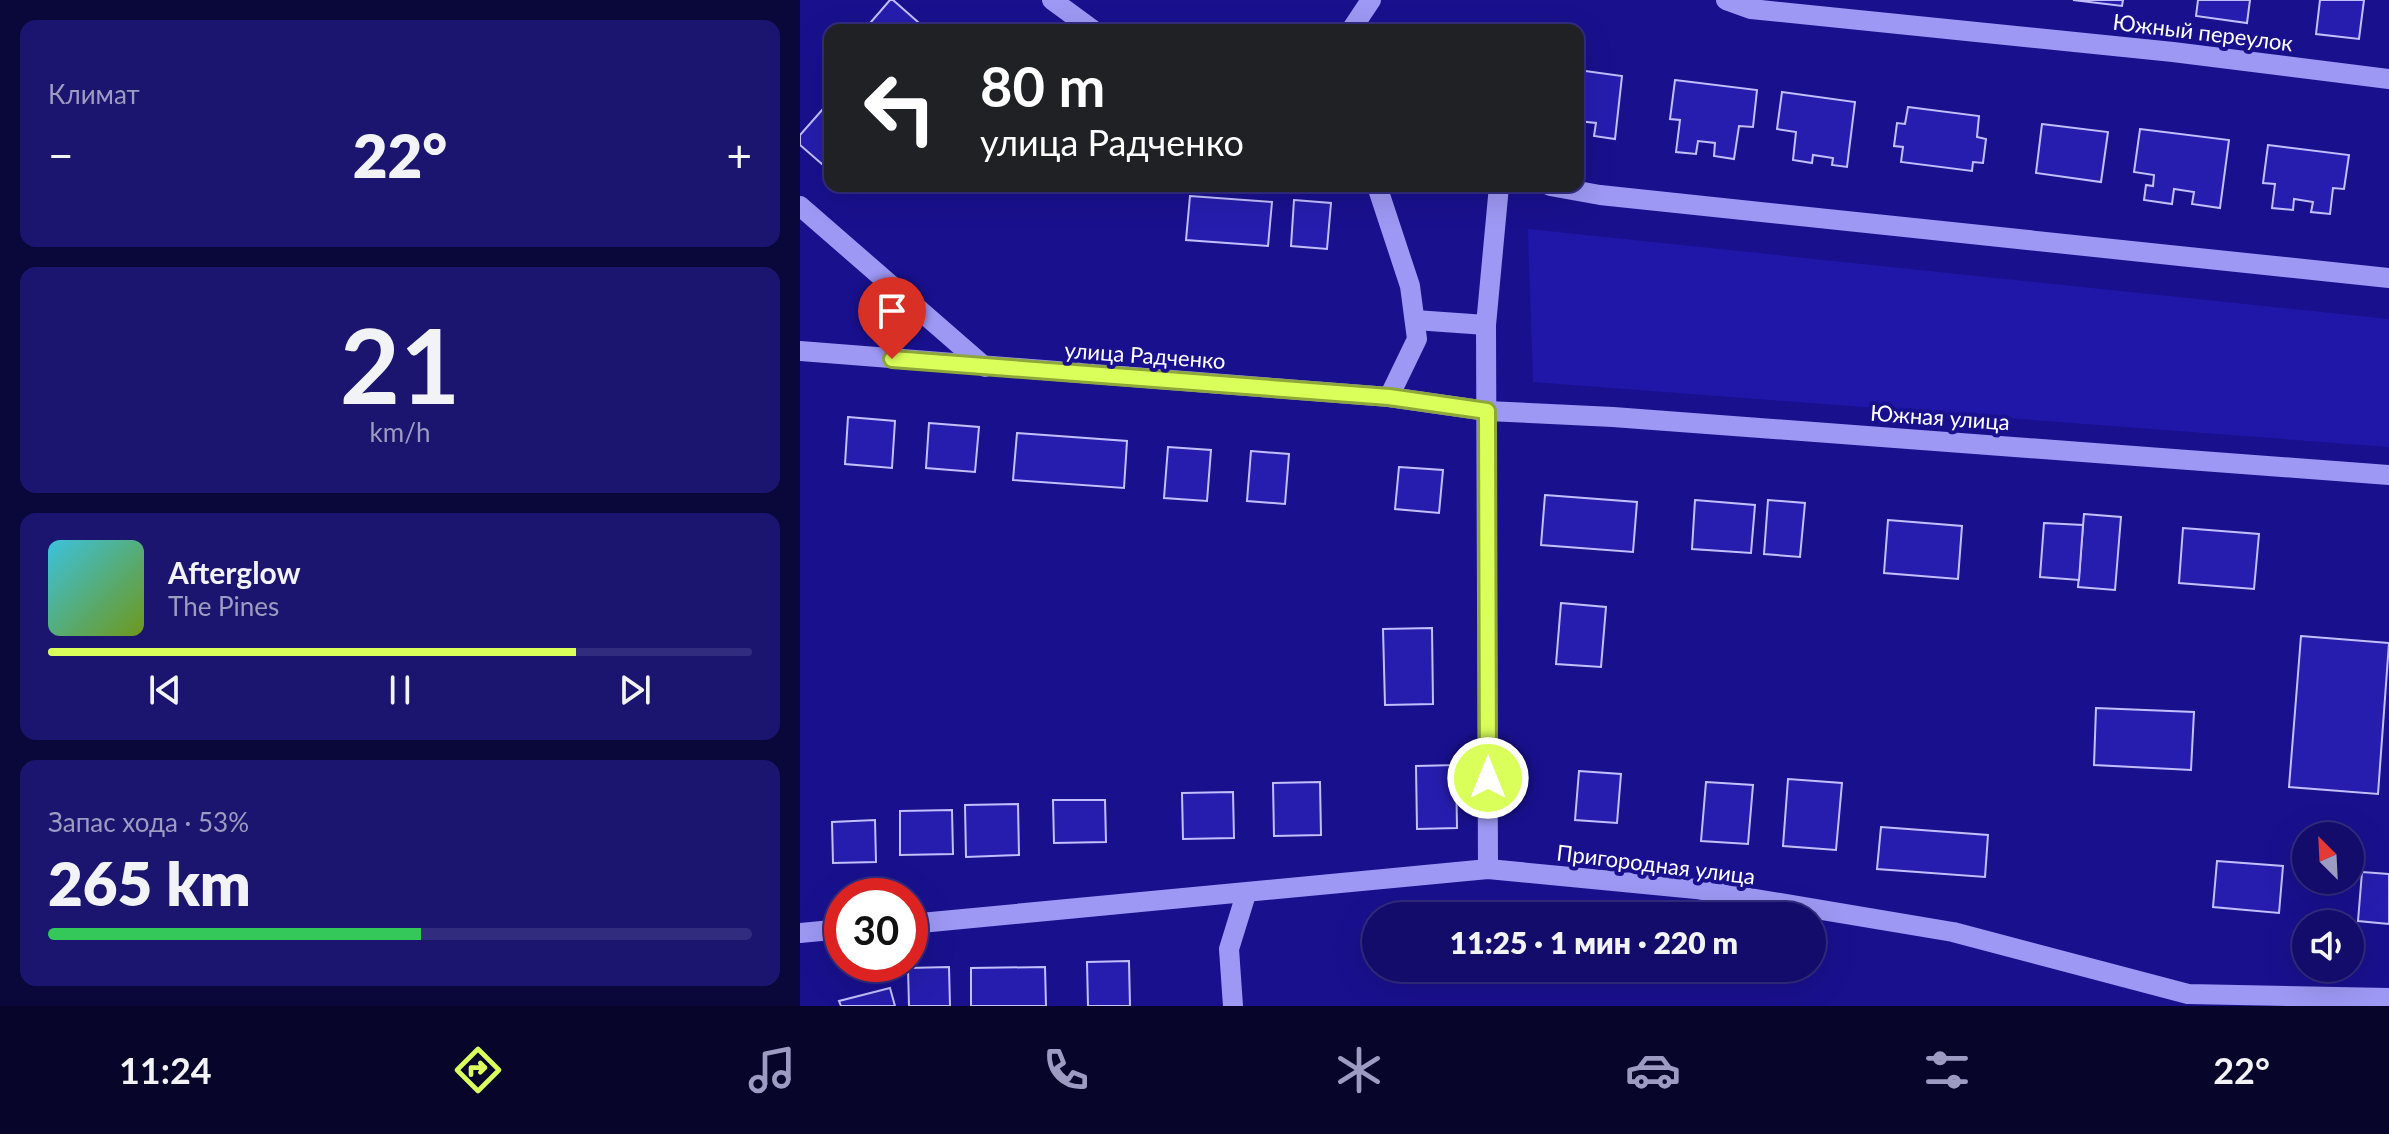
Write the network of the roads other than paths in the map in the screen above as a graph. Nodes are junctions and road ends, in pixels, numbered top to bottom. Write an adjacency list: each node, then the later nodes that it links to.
1 (1052, 0): 4 (street)
2 (1371, 0): 5 (street)
3 (1726, 0): 6 (street, Южный переулок)
4 (1085, 24)
5 (1355, 24)
6 (2389, 79)
7 (1379, 192): 12 (street)
8 (1498, 192): 13 (street)
9 (1583, 192): 11 (street)
10 (800, 206): 15 (street)
11 (2389, 278)
12 (1415, 320): 13 (street); 16 (street)
13 (1486, 325): 17 (street)
14 (800, 351): 15 (street, улица Радченко)
15 (985, 367): 16 (street, улица Радченко)
16 (1389, 397): 17 (street, улица Радченко)
17 (1487, 411): 18 (street, Южная улица); 19 (street)
18 (2389, 475)
19 (1488, 869): 20 (street, Пригородная улица); 24 (street, Пригородная улица)
20 (1246, 894): 21 (street, Пригородная улица); 25 (street)
21 (928, 922)
22 (824, 931): 23 (street)
23 (800, 933)
24 (2389, 998)
25 (1233, 1006)

